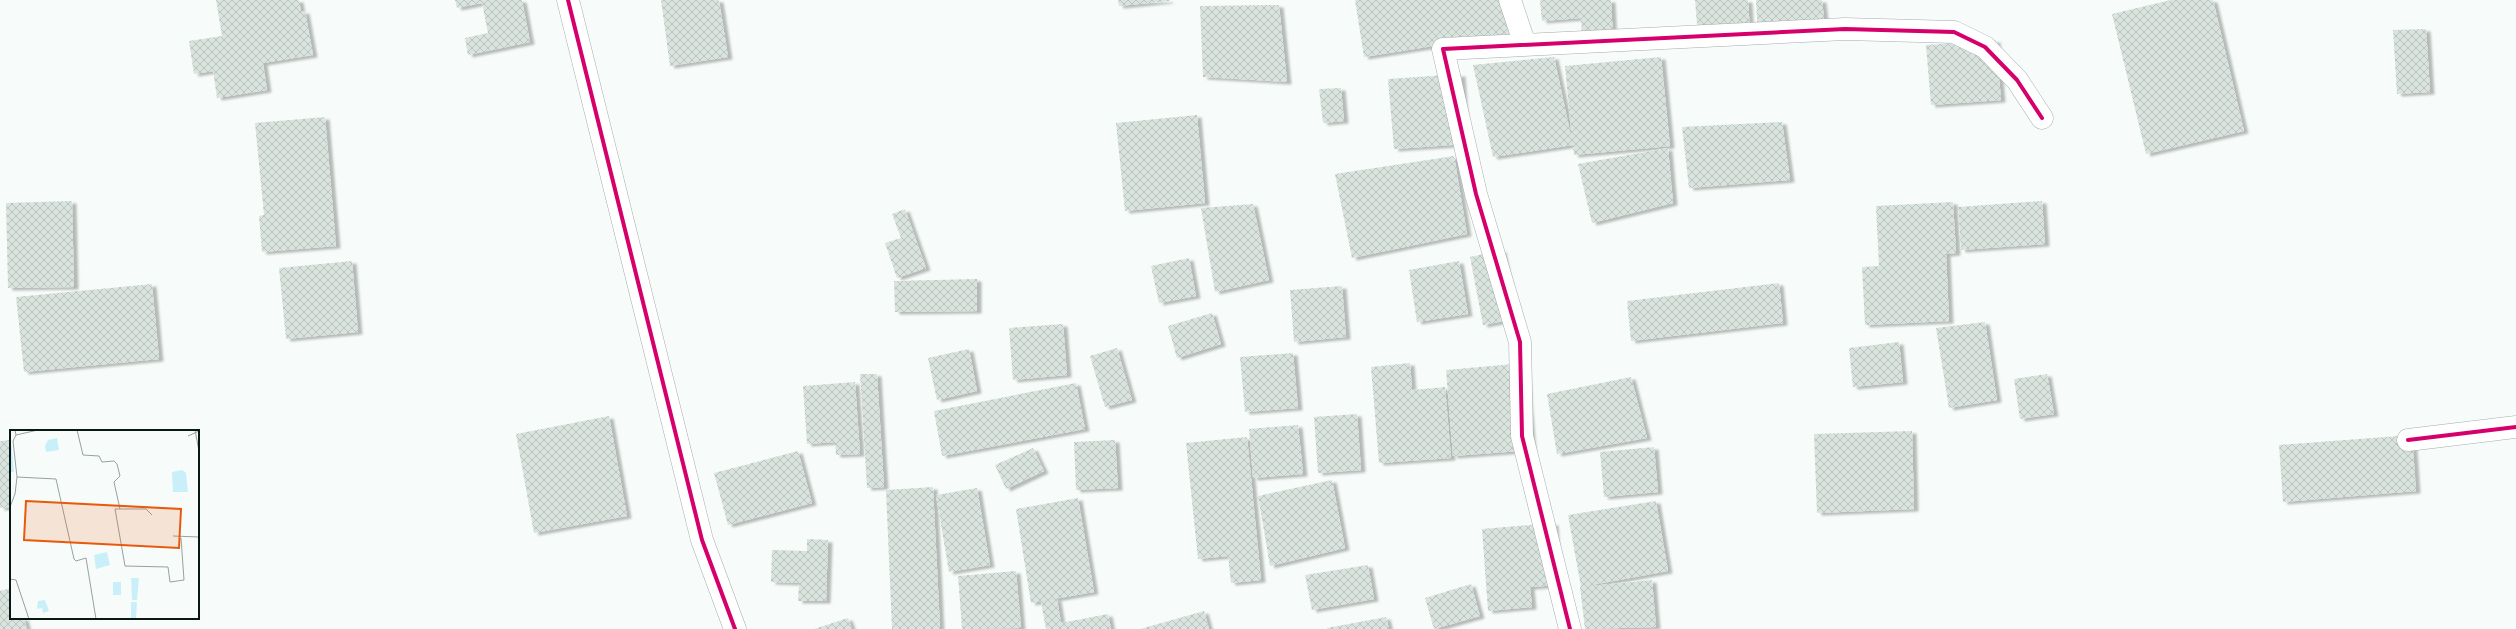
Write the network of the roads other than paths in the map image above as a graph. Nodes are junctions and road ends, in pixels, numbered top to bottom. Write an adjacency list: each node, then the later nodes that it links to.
1 (568, 0): 7 (street)
2 (1510, 0): 3 (street)
3 (1525, 45): 4 (street); 8 (street)
4 (2042, 118)
5 (2516, 427): 6 (street)
6 (2408, 440)
7 (735, 629)
8 (1570, 629)

